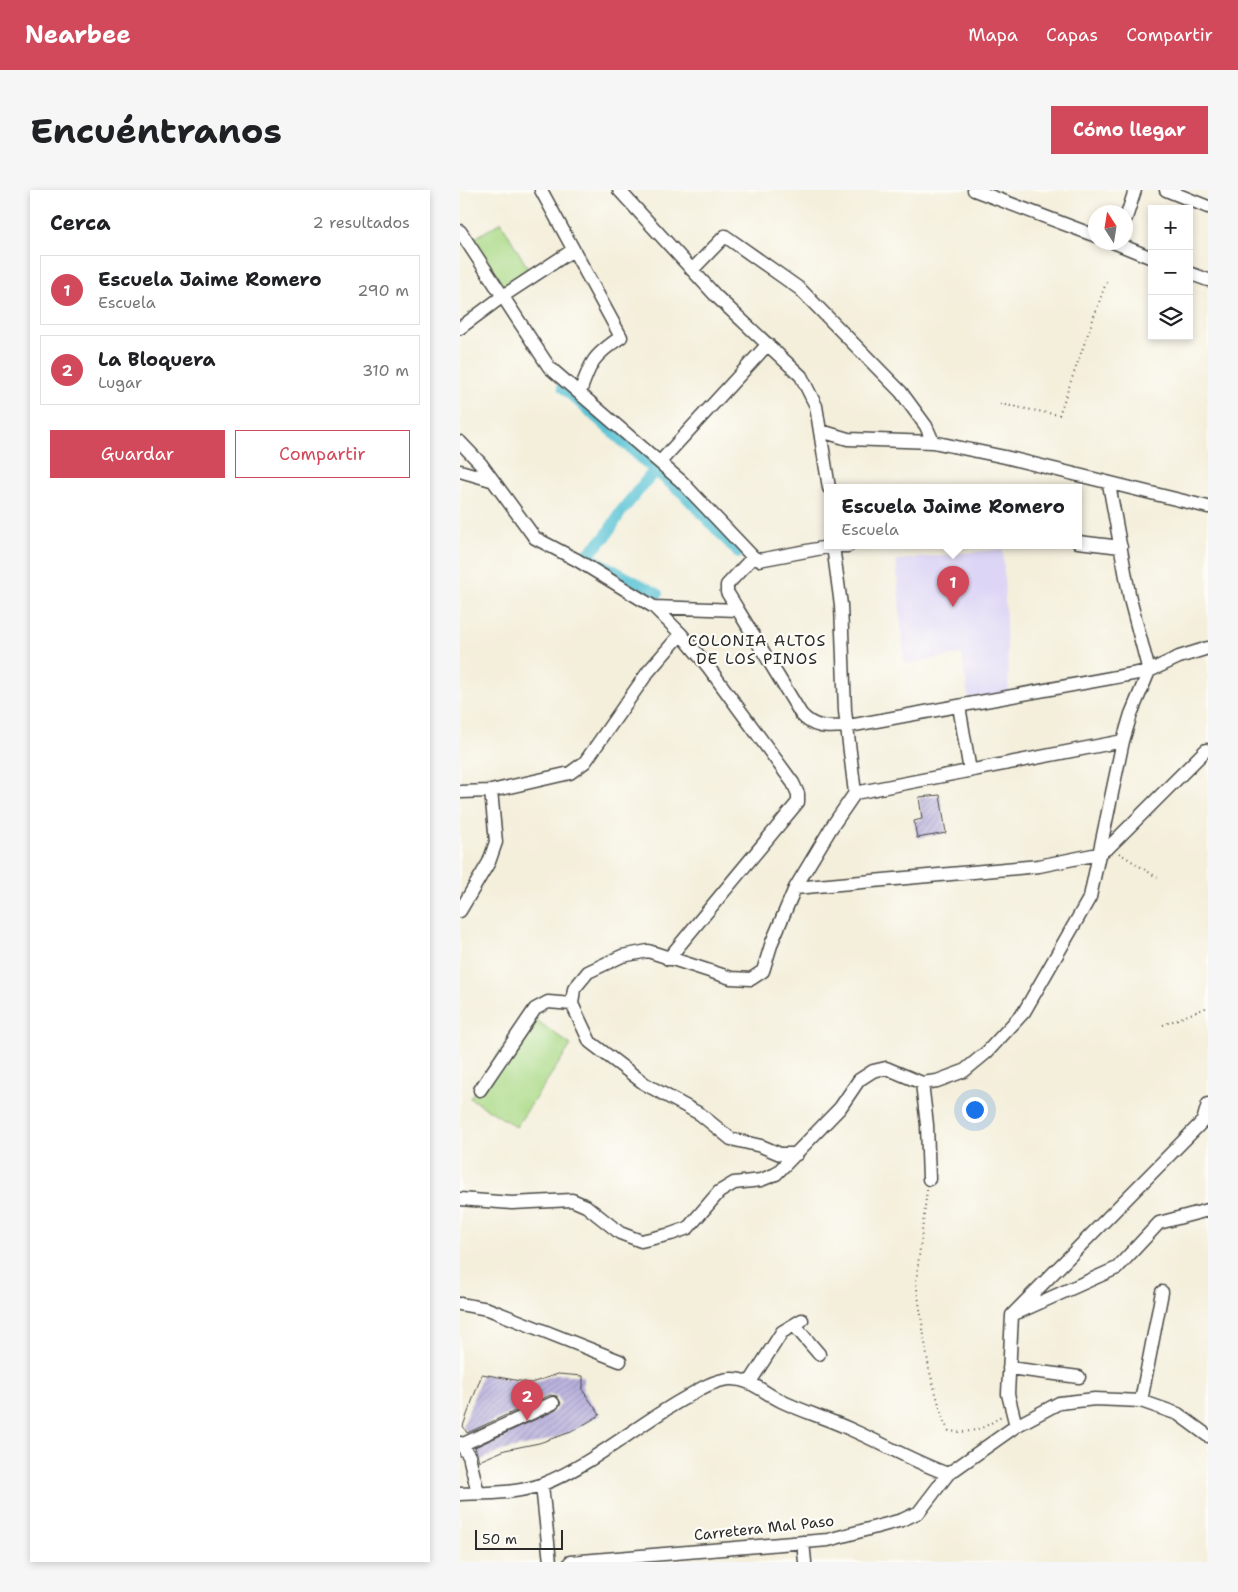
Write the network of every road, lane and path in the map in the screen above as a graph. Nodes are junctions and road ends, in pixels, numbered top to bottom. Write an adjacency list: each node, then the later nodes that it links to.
1 (541, 190): 10 (street)
2 (619, 190): 13 (street)
3 (974, 190): 9 (street)
4 (1135, 190): 6 (street)
5 (1166, 190): 7 (street)
6 (1130, 205)
7 (1208, 207)
8 (460, 230): 17 (street)
9 (1088, 233)
10 (572, 250): 17 (street); 20 (street)
11 (1133, 250): 12 (street)
12 (1148, 256)
13 (692, 270): 19 (street); 24 (street)
14 (1193, 274): 16 (street)
15 (1107, 280): 21 (path)
16 (1208, 280)
17 (503, 296): 18 (street); 20 (street)
18 (460, 328)
19 (768, 344): 22 (street); 25 (street)
20 (580, 392): 25 (street)
21 (1000, 404)
22 (821, 431): 24 (street); 28 (street)
23 (460, 442): 27 (street)
24 (933, 442): 29 (street)
25 (660, 462): 35 (street)
26 (460, 471): 27 (street)
27 (491, 480): 36 (street)
28 (828, 484)
29 (1109, 484): 30 (street); 33 (street)
30 (1208, 507)
31 (1082, 543): 33 (street)
32 (824, 548): 35 (street)
33 (1120, 548): 40 (street)
34 (833, 549): 42 (street)
35 (753, 557): 37 (street)
36 (654, 607): 37 (street); 38 (street)
37 (738, 610): 42 (street)
38 (681, 634): 46 (street); 53 (street)
39 (1208, 648): 40 (street)
40 (1149, 671): 41 (street); 43 (street)
41 (959, 706): 42 (street); 45 (street)
42 (848, 726): 48 (street)
43 (1123, 741): 45 (street); 49 (street)
44 (1206, 750): 49 (street)
45 (970, 771): 48 (street)
46 (491, 791): 47 (street); 52 (street)
47 (460, 792)
48 (855, 793): 51 (street)
49 (1104, 851): 50 (path); 51 (street); 57 (street)
50 (1161, 880)
51 (795, 888): 53 (street)
52 (460, 911)
53 (668, 959): 54 (street)
54 (572, 1004): 58 (street); 60 (street)
55 (1208, 1007): 56 (path)
56 (1163, 1025)
57 (922, 1083): 60 (street); 61 (street)
58 (480, 1090)
59 (1208, 1104): 66 (street)
60 (797, 1154): 62 (street)
61 (929, 1179): 74 (path)
62 (460, 1199)
63 (1208, 1210): 66 (street)
64 (1162, 1292): 72 (street)
65 (460, 1304): 68 (street)
66 (1012, 1315): 69 (street)
67 (819, 1354): 71 (street)
68 (620, 1360)
69 (1009, 1368): 70 (street); 74 (street)
70 (1079, 1377)
71 (750, 1382): 78 (street); 79 (street)
72 (1141, 1401): 75 (street, Carretera Mal Paso); 76 (street, Carretera Mal Paso)
73 (553, 1403): 77 (street)
74 (1011, 1409): 75 (street)
75 (1016, 1426): 78 (street, Carretera Mal Paso)
76 (1208, 1436)
77 (461, 1444): 80 (street)
78 (948, 1474): 82 (street, Carretera Mal Paso)
79 (542, 1485): 80 (street); 84 (street)
80 (478, 1493): 81 (street)
81 (460, 1494)
82 (803, 1542): 83 (street, Carretera Mal Paso); 86 (street)
83 (677, 1557): 85 (street, Carretera Mal Paso)
84 (550, 1562)
85 (570, 1562)
86 (805, 1562)

